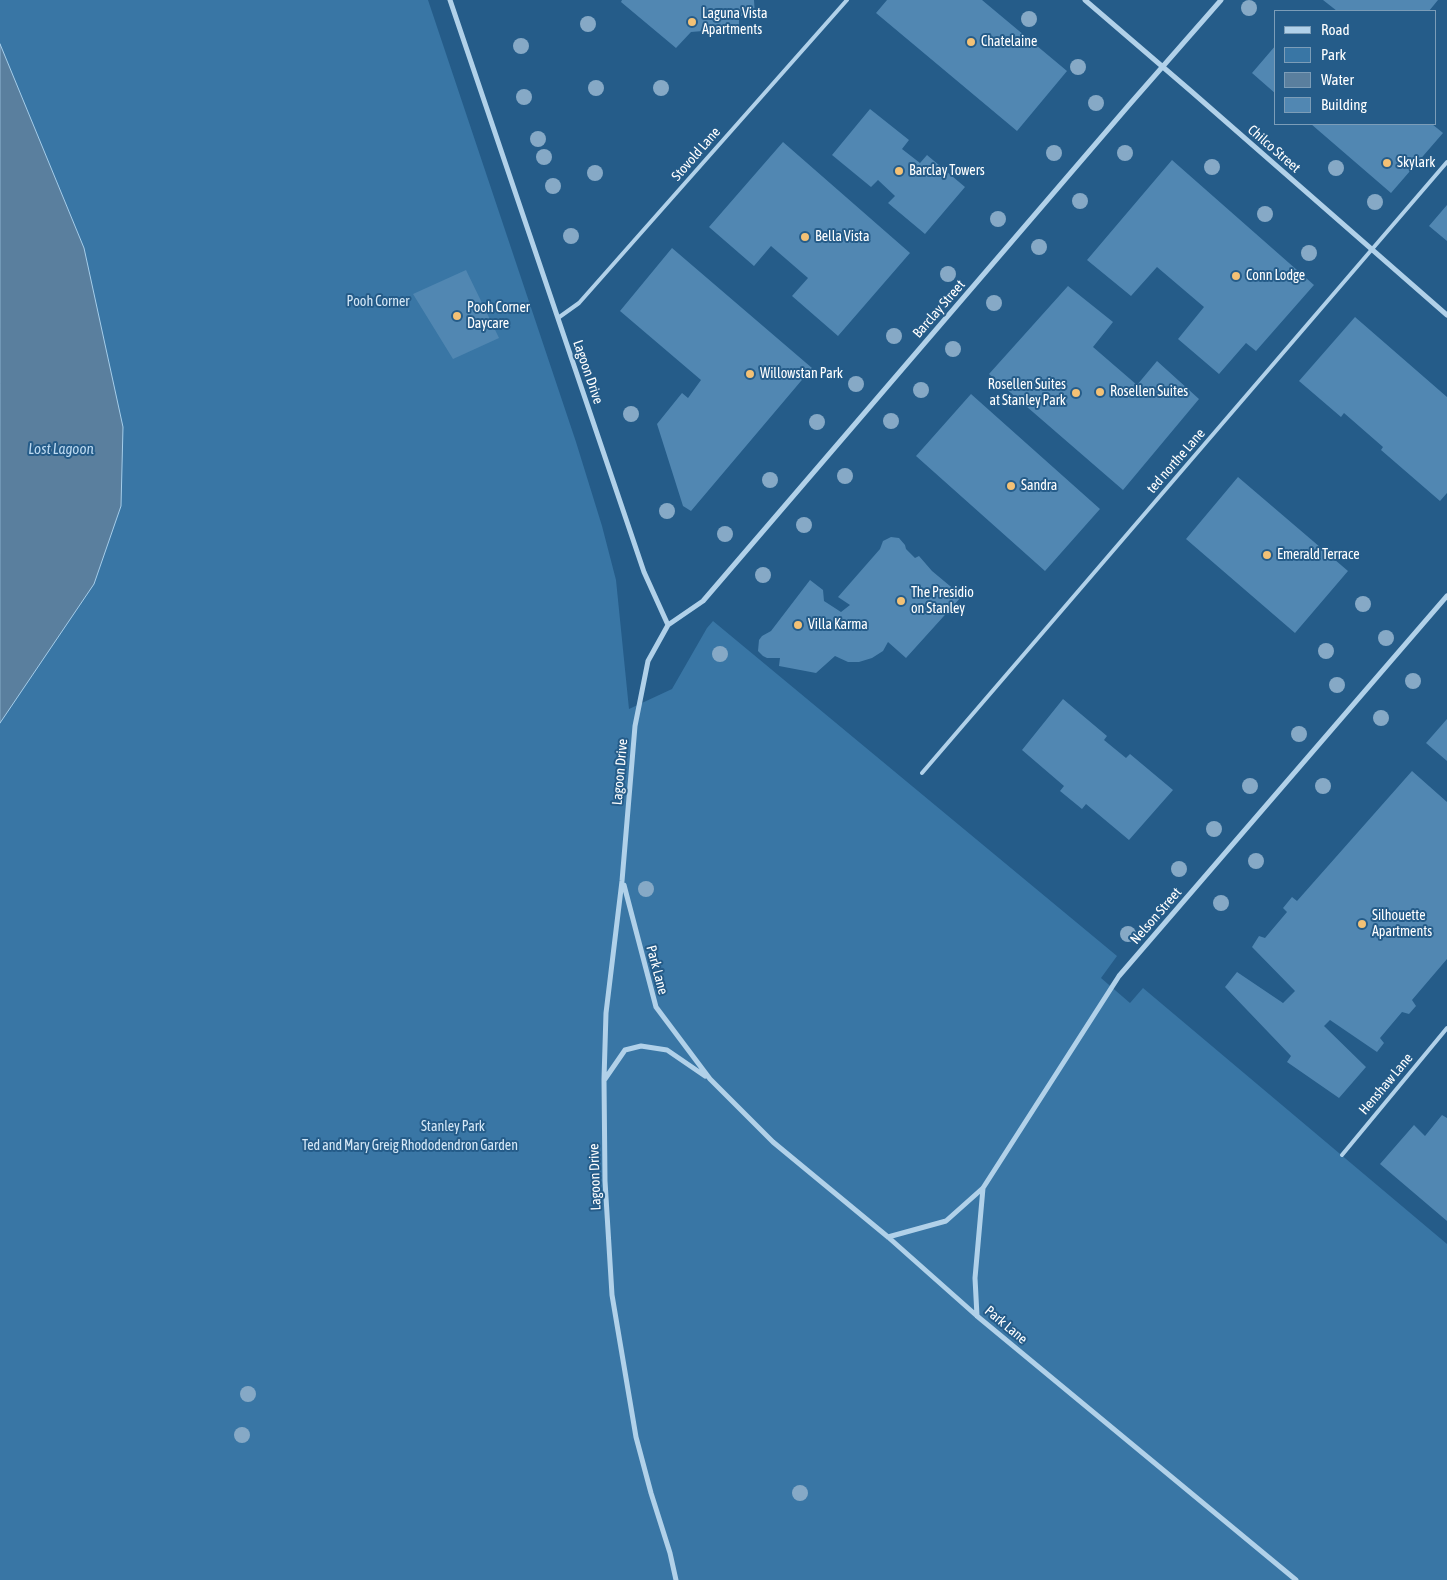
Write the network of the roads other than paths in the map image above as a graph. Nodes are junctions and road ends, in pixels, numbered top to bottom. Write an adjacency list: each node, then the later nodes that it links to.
1 (450, 0): 9 (street, Lagoon Drive)
2 (847, 0): 9 (lane, Stovold Lane)
3 (1084, 0): 5 (street, Chilco Street)
4 (1221, 0): 5 (street, Barclay Street)
5 (1163, 67): 7 (street, Chilco Street); 11 (street, Barclay Street)
6 (1447, 162): 7 (lane, ted northe Lane)
7 (1372, 250): 8 (street, Chilco Street); 12 (lane, ted northe Lane)
8 (1447, 315)
9 (558, 318): 11 (street, Lagoon Drive)
10 (1447, 596): 18 (street, Nelson Street)
11 (668, 625): 13 (street, Lagoon Drive)
12 (922, 773)
13 (622, 881): 15 (street, Lagoon Drive); 16 (street, Park Lane)
14 (1447, 1028): 17 (lane, Henshaw Lane)
15 (604, 1079): 16 (street, Park Lane); 21 (street, Lagoon Drive)
16 (710, 1079): 19 (street, Park Lane)
17 (1342, 1155)
18 (983, 1188): 19 (street, Nelson Street); 20 (street)
19 (888, 1237): 20 (street, Park Lane)
20 (977, 1316): 22 (street, Park Lane)
21 (676, 1580)
22 (1296, 1580)

